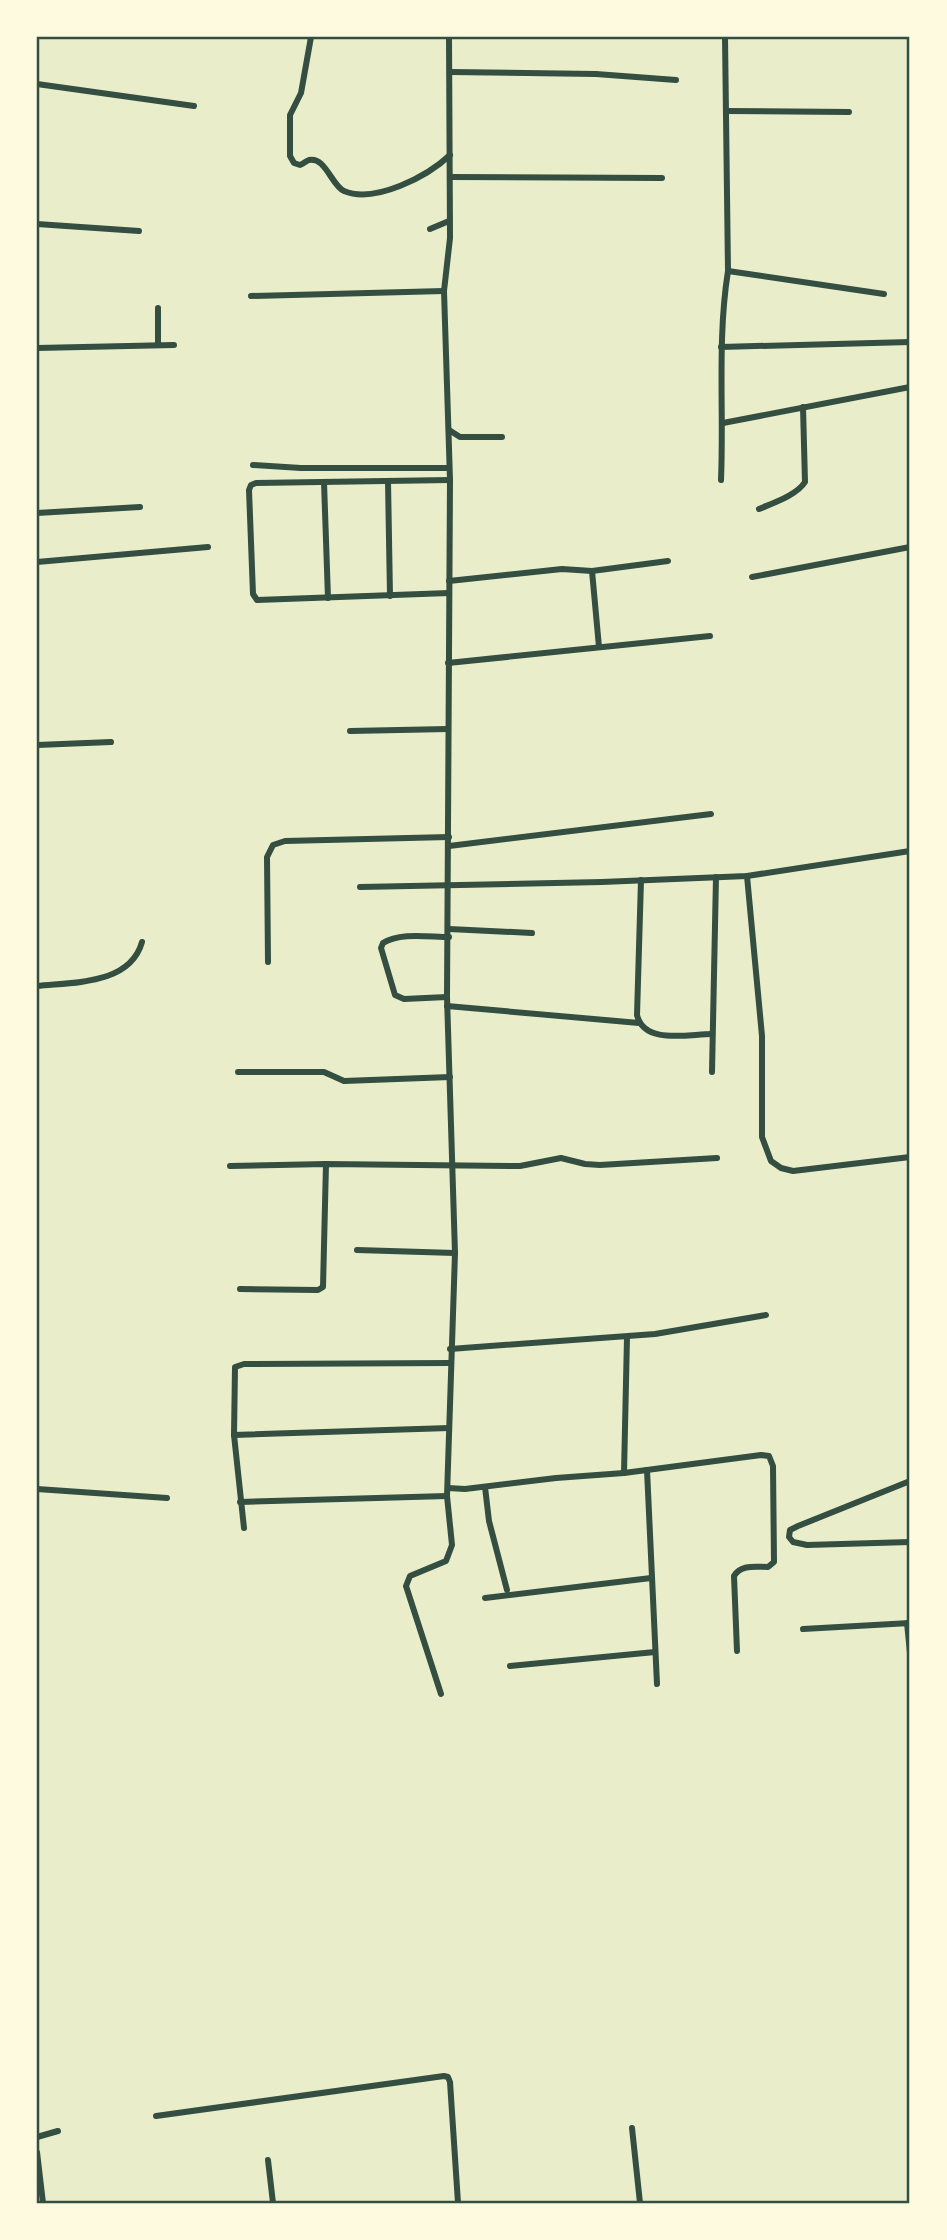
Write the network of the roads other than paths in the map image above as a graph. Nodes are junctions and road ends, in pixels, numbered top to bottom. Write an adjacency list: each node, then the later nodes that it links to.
1 (312, 37): 10 (street)
2 (449, 37): 4 (street)
3 (725, 37): 8 (street)
4 (450, 72): 5 (street); 10 (street)
5 (676, 80)
6 (37, 84): 7 (street)
7 (194, 106)
8 (726, 111): 9 (street); 17 (street)
9 (849, 112)
10 (450, 155): 11 (street)
11 (450, 177): 12 (street); 13 (street)
12 (662, 178)
13 (449, 221): 15 (street); 18 (street)
14 (37, 224): 16 (street)
15 (430, 229)
16 (139, 231)
17 (728, 271): 19 (street); 25 (street)
18 (444, 291): 20 (street); 30 (street)
19 (884, 294)
20 (251, 296)
21 (158, 308): 23 (street)
22 (910, 342): 25 (street)
23 (158, 345): 24 (street); 26 (street)
24 (174, 345)
25 (721, 347): 29 (street)
26 (37, 348)
27 (910, 387): 28 (street)
28 (803, 407): 29 (street); 39 (street)
29 (723, 423): 35 (street)
30 (449, 430): 31 (street); 33 (street)
31 (502, 438)
32 (253, 465): 33 (street)
33 (449, 468): 34 (street)
34 (450, 480): 36 (street); 47 (street)
35 (721, 480)
36 (388, 481): 37 (street); 49 (street)
37 (324, 482): 50 (street); 50 (street)
38 (140, 507): 40 (street)
39 (758, 509)
40 (37, 513)
41 (208, 547): 44 (street)
42 (910, 547): 46 (street)
43 (668, 561): 45 (street)
44 (37, 562)
45 (592, 571): 47 (street); 52 (street)
46 (752, 577)
47 (449, 581): 48 (street)
48 (449, 593): 49 (street); 53 (street)
49 (390, 596): 50 (street)
50 (328, 598)
51 (710, 636): 52 (street)
52 (599, 647): 53 (street)
53 (448, 663): 54 (street)
54 (448, 729): 55 (street); 59 (street)
55 (350, 731)
56 (111, 742): 57 (street)
57 (37, 745)
58 (710, 814): 60 (street)
59 (449, 837): 60 (street); 70 (street)
60 (449, 846): 65 (street)
61 (910, 851): 62 (street)
62 (747, 876): 63 (street); 79 (street)
63 (716, 877): 64 (street); 75 (street)
64 (641, 880): 65 (street); 74 (street)
65 (449, 885): 66 (street); 67 (street)
66 (360, 887)
67 (449, 933): 68 (street); 72 (street); 72 (street)
68 (532, 933)
69 (142, 942): 71 (street)
70 (268, 962)
71 (37, 986)
72 (447, 997): 73 (street)
73 (447, 1006): 74 (street); 78 (street)
74 (639, 1023): 75 (street)
75 (712, 1034): 77 (street)
76 (238, 1072): 78 (street)
77 (712, 1072)
78 (450, 1077): 83 (street)
79 (910, 1157)
80 (717, 1158): 83 (street)
81 (326, 1164): 82 (street); 83 (street); 86 (street)
82 (230, 1166)
83 (452, 1166): 85 (street)
84 (357, 1250): 85 (street)
85 (454, 1252): 89 (street)
86 (240, 1289)
87 (766, 1315): 88 (street)
88 (627, 1337): 89 (street); 94 (street)
89 (450, 1349): 90 (street)
90 (450, 1363): 91 (street); 92 (street)
91 (449, 1428): 92 (street); 98 (street)
92 (234, 1435): 100 (street)
93 (647, 1470): 94 (street); 103 (street); 108 (street)
94 (624, 1473): 96 (street)
95 (910, 1481): 102 (street)
96 (485, 1487): 98 (street); 104 (street)
97 (37, 1489): 99 (street)
98 (447, 1492): 100 (street); 113 (street)
99 (167, 1497)
100 (240, 1503): 101 (street)
101 (244, 1528)
102 (910, 1542)
103 (651, 1578): 105 (street); 109 (street)
104 (507, 1590)
105 (485, 1598)
106 (909, 1623): 107 (street); 110 (street)
107 (803, 1629)
108 (737, 1651)
109 (655, 1652): 111 (street); 112 (street)
110 (910, 1653)
111 (510, 1665)
112 (657, 1684)
113 (441, 1694)
114 (156, 2116): 122 (street)
115 (632, 2129): 123 (street)
116 (58, 2131): 117 (street)
117 (37, 2137)
118 (37, 2152): 120 (street)
119 (268, 2160): 121 (street)
120 (43, 2203)
121 (273, 2203)
122 (458, 2203)
123 (640, 2203)

